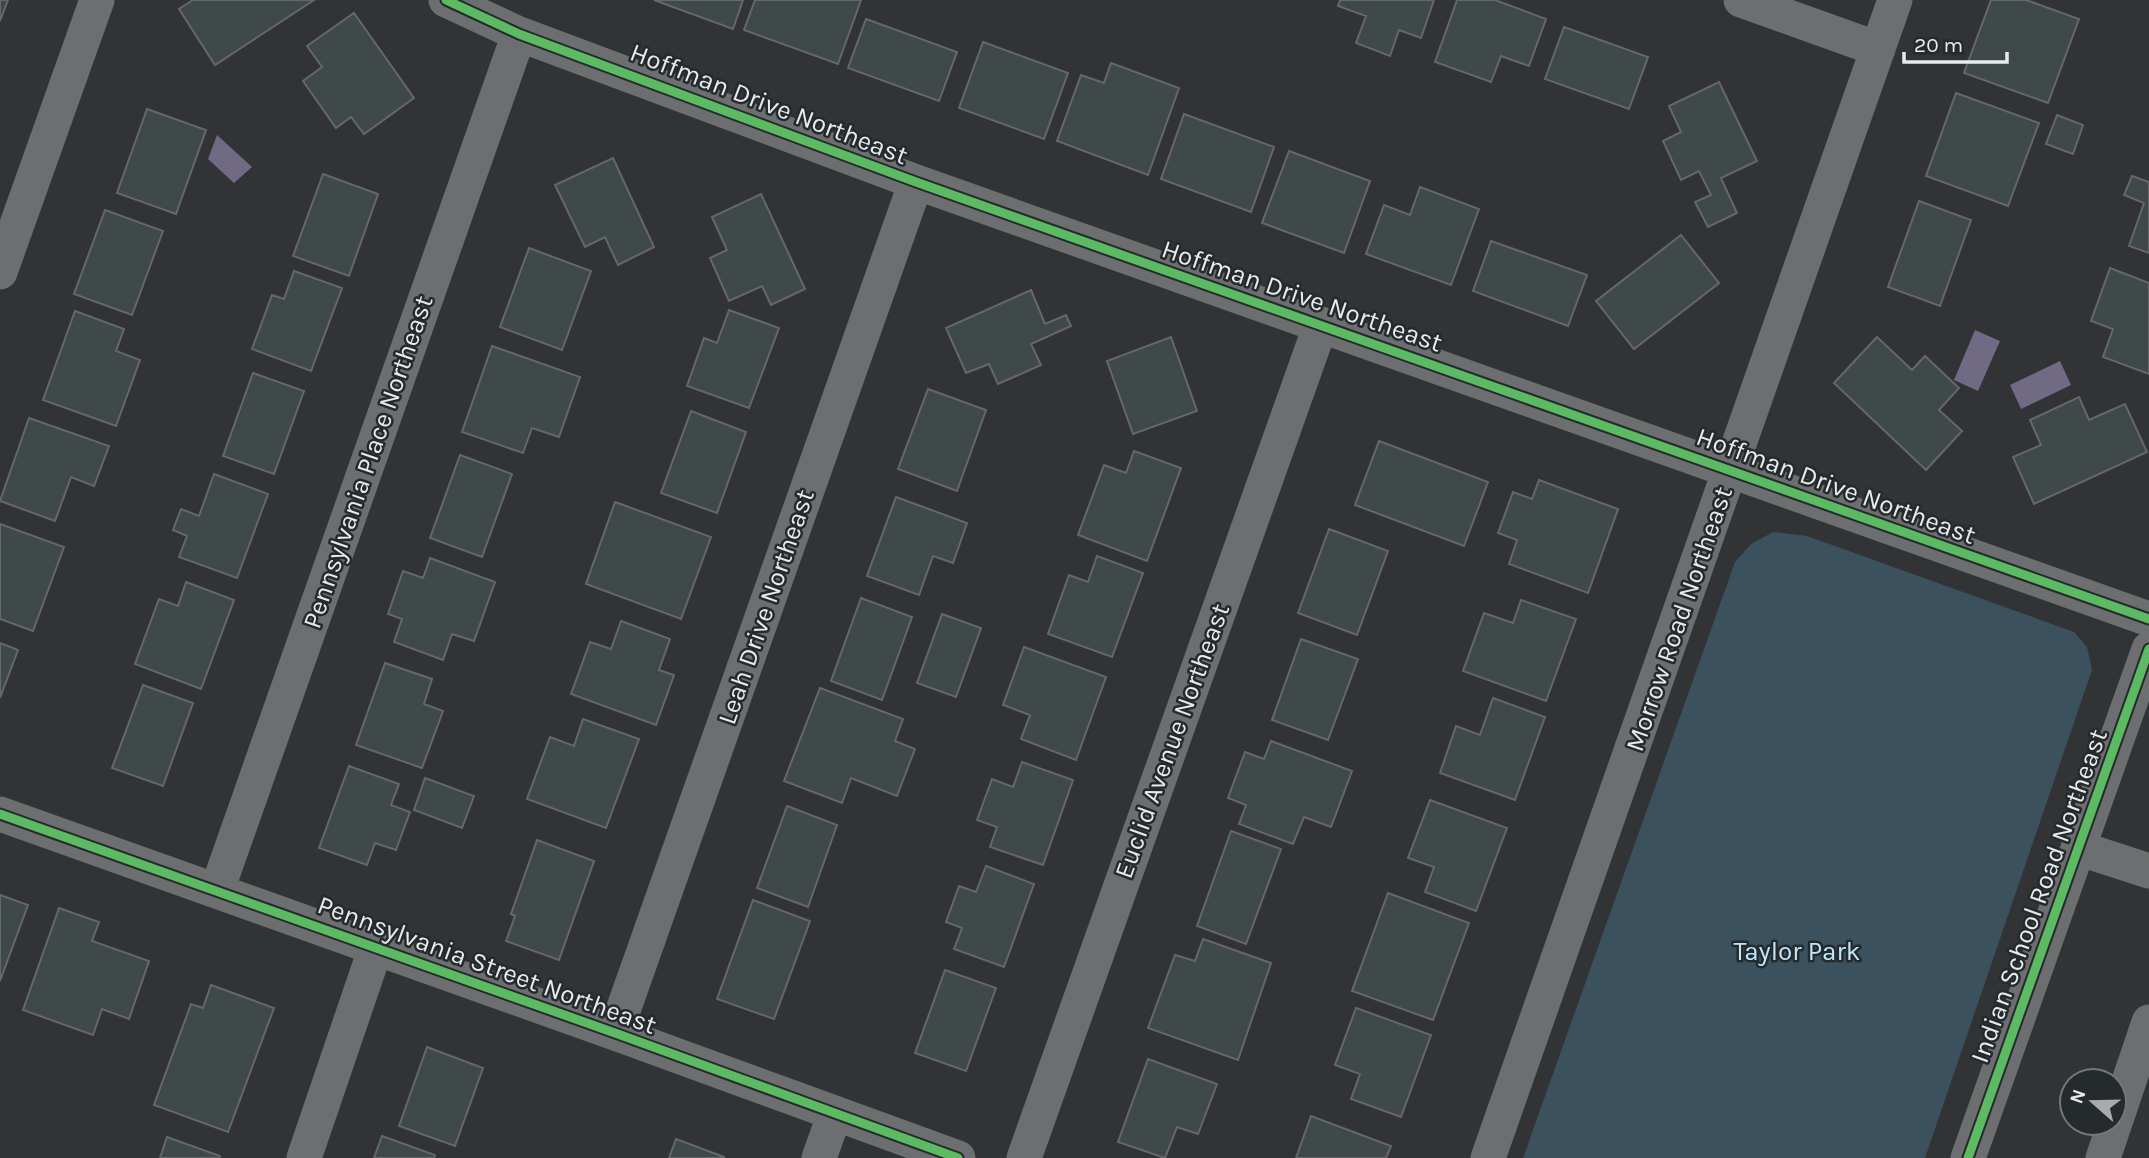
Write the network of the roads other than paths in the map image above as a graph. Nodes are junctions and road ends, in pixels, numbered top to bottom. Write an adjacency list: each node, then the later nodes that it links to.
1 (97, 0): 8 (street)
2 (446, 0): 5 (street, Hoffman Drive Northeast)
3 (1741, 0): 6 (street)
4 (1895, 0): 6 (street, Morrow Road Northeast)
5 (519, 34): 7 (street, Hoffman Drive Northeast); 16 (street, Pennsylvania Place Northeast)
6 (1878, 49): 10 (street, Morrow Road Northeast)
7 (916, 182): 9 (street, Hoffman Drive Northeast); 19 (street, Leah Drive Northeast)
8 (0, 272)
9 (1321, 324): 10 (street, Hoffman Drive Northeast); 24 (street, Euclid Avenue Northeast)
10 (1732, 471): 11 (street, Hoffman Drive Northeast); 25 (street, Morrow Road Northeast)
11 (2149, 619)
12 (2149, 649): 14 (street, Indian School Road Northeast)
13 (0, 814): 16 (street, Pennsylvania Street Northeast)
14 (2078, 848): 15 (street); 26 (street, Indian School Road Northeast)
15 (2149, 871)
16 (217, 890): 17 (street, Pennsylvania Street Northeast)
17 (376, 947): 19 (street, Pennsylvania Street Northeast); 21 (street)
18 (2149, 1022): 27 (street)
19 (615, 1033): 20 (street, Pennsylvania Street Northeast)
20 (835, 1113): 22 (street); 23 (street, Pennsylvania Street Northeast)
21 (303, 1158)
22 (819, 1158)
23 (958, 1158)
24 (1024, 1158)
25 (1488, 1158)
26 (1968, 1158)
27 (2103, 1158)

